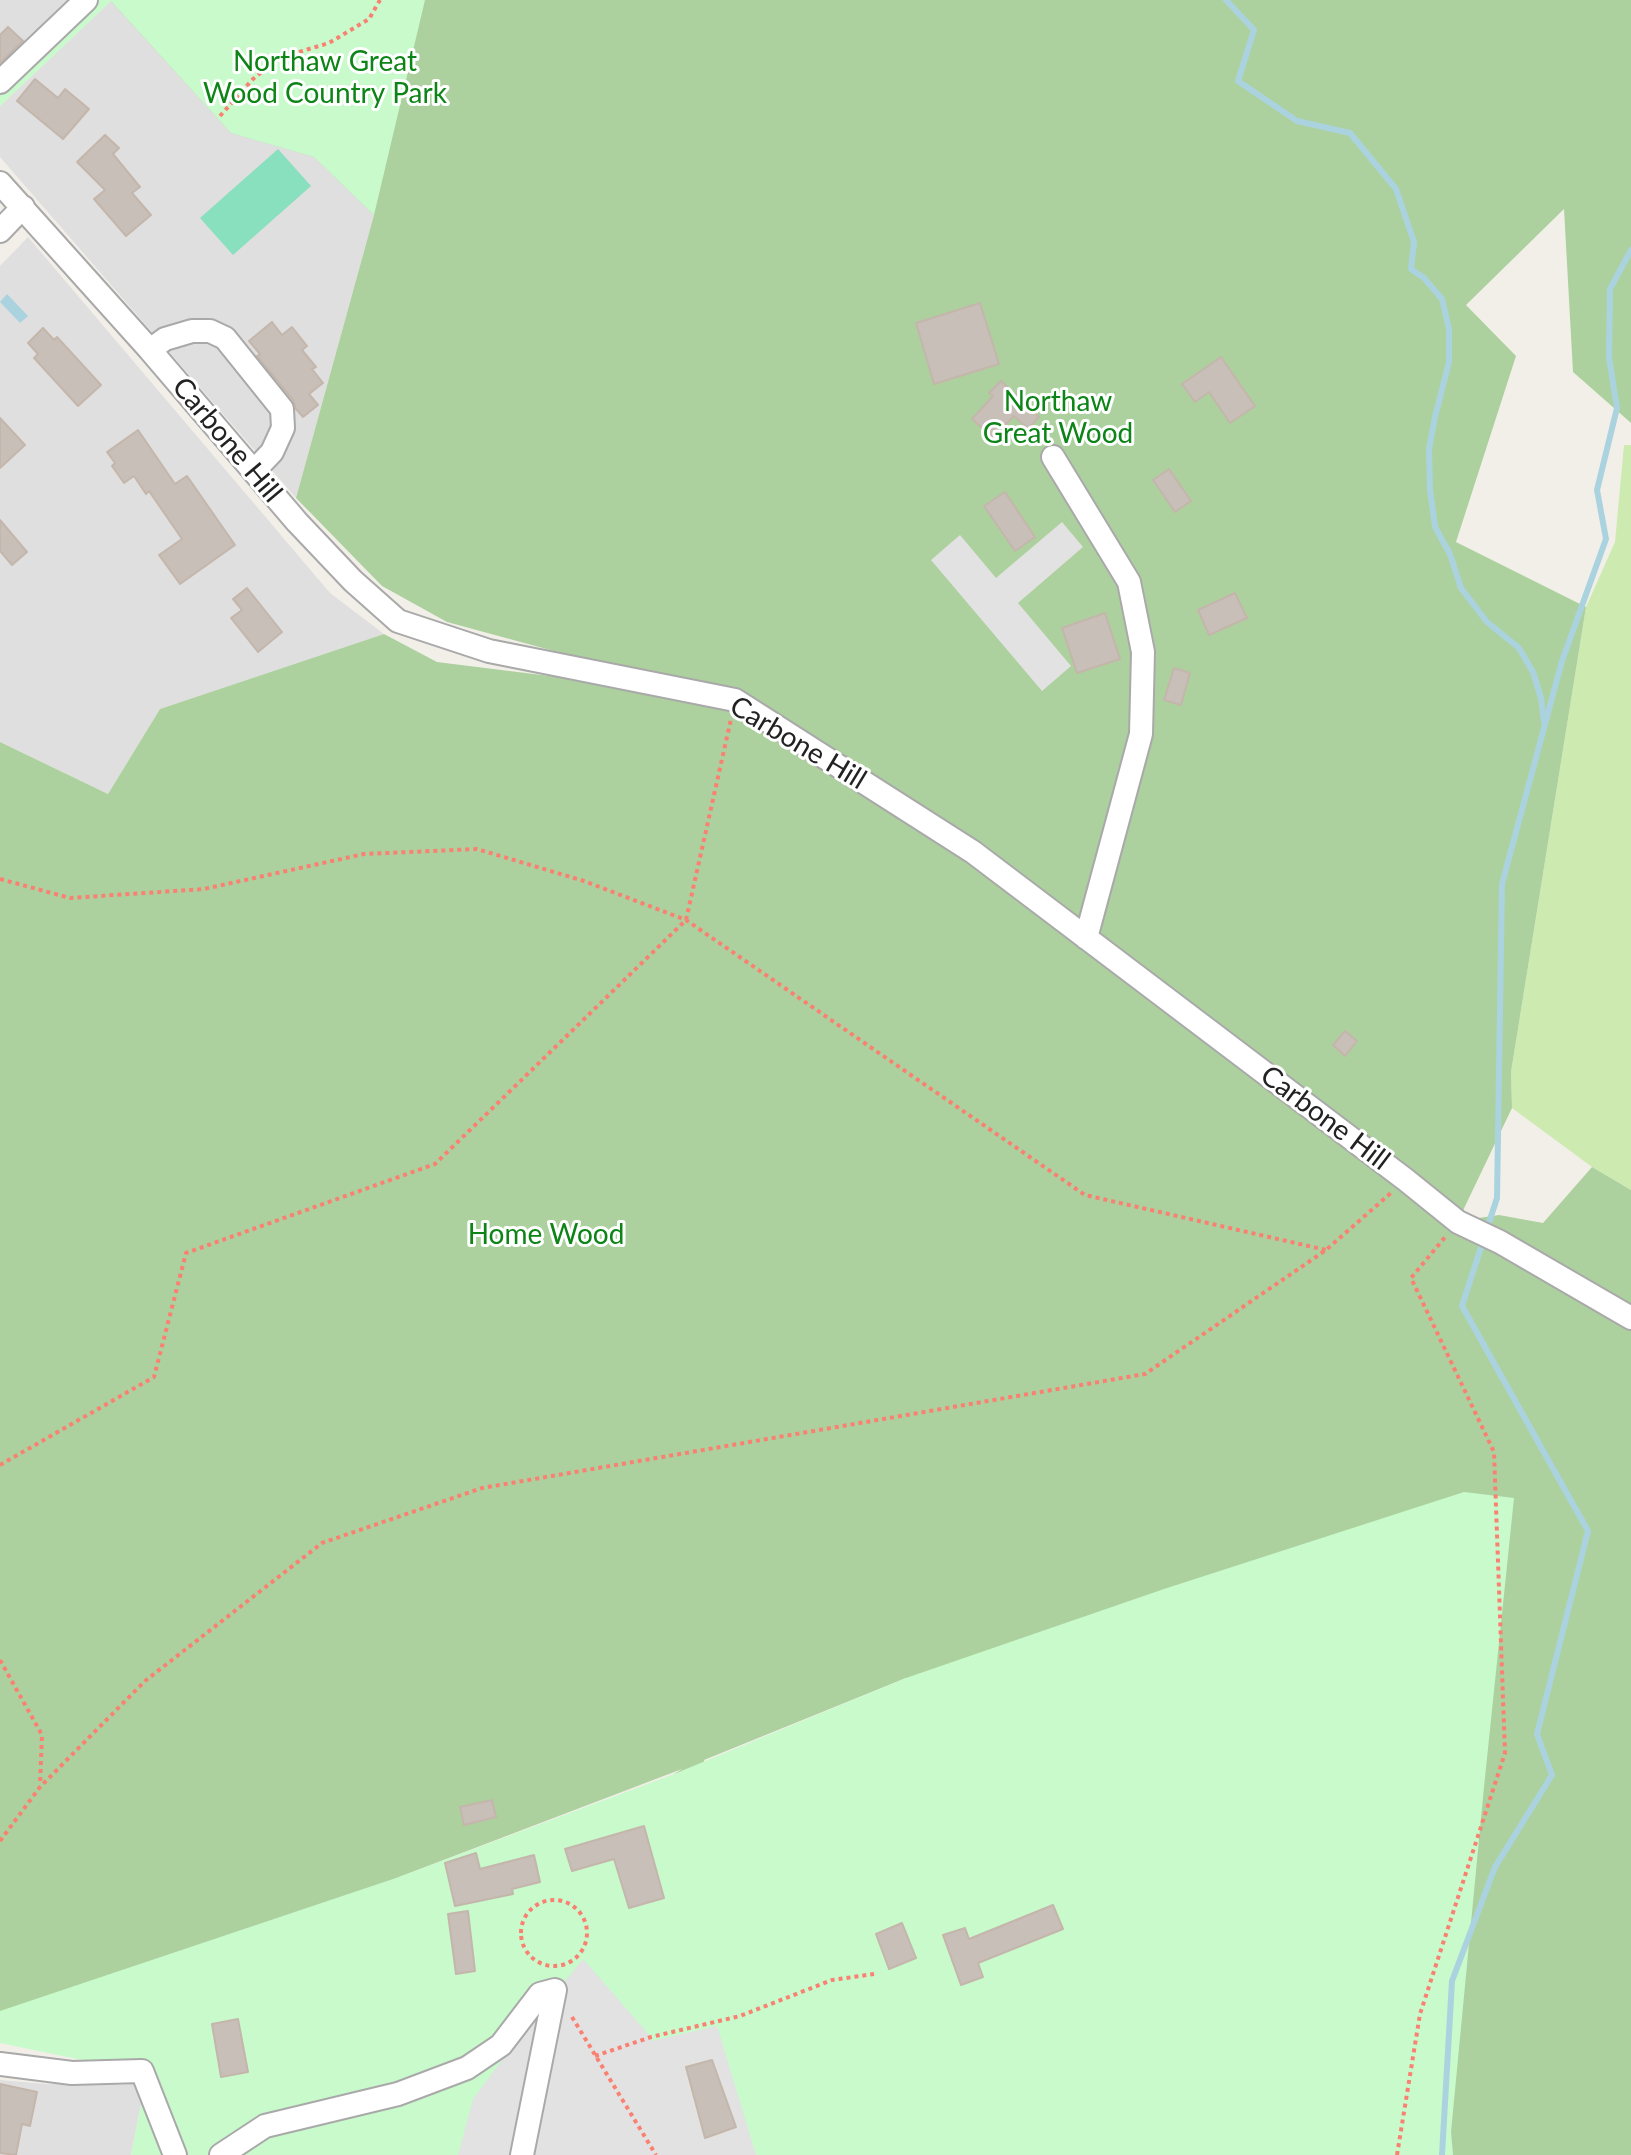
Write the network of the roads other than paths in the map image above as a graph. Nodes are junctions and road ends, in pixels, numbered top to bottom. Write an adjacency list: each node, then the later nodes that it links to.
1 (86, 0): 2 (street)
2 (0, 82)
3 (0, 183): 4 (street, Carbone Hill)
4 (23, 207): 5 (street); 6 (street, Carbone Hill)
5 (0, 231)
6 (150, 350): 8 (street, Carbone Hill); 8 (street)
7 (1053, 457): 9 (street)
8 (254, 471): 9 (street, Carbone Hill)
9 (1086, 938): 10 (street, Carbone Hill)
10 (1631, 1318)
11 (0, 2064): 12 (street)
12 (175, 2155)
13 (221, 2155): 14 (street)
14 (522, 2155)

